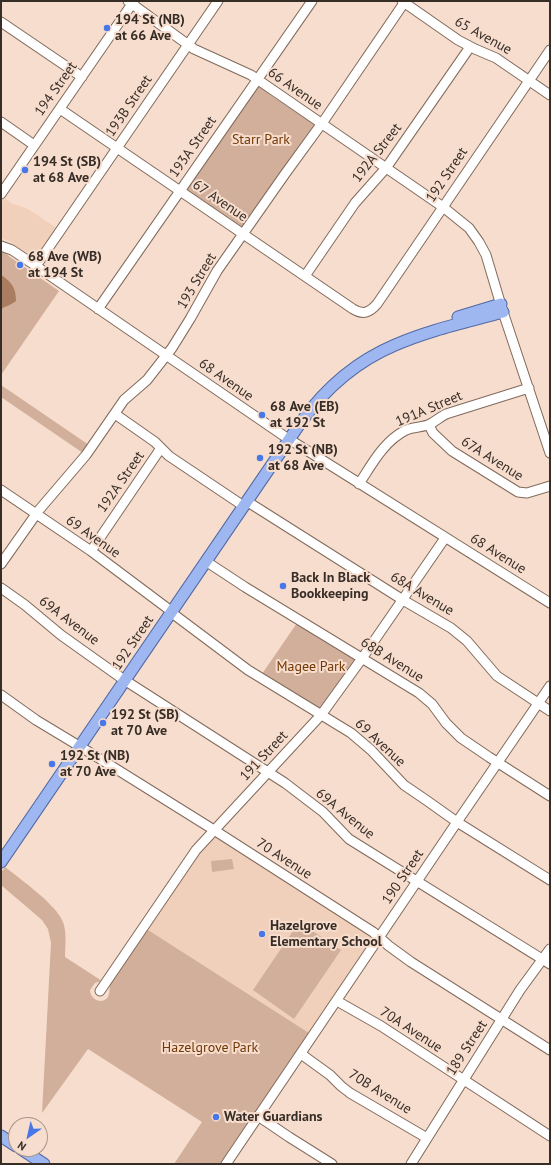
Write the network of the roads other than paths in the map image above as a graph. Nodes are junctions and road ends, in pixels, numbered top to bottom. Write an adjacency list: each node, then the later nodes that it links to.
1 (218, 1): 6 (street, 193B Street)
2 (312, 1): 10 (street, 193A Street)
3 (131, 2): 6 (street, 66 Avenue); 9 (street, 194 Street)
4 (403, 2): 7 (street, 65 Avenue); 15 (street, 193 Street)
5 (1, 22): 9 (street)
6 (188, 44): 10 (street, 66 Avenue); 17 (street, 193B Street)
7 (470, 47): 11 (street, 65 Avenue); 18 (street, 192A Street)
8 (550, 50): 11 (street, 192 Street)
9 (82, 77): 13 (street, 194 Street)
10 (258, 80): 15 (street, 66 Avenue); 19 (street, 193A Street)
11 (529, 81): 12 (street, 65 Avenue); 21 (street, 192 Street)
12 (550, 95)
13 (60, 108): 16 (street, 194 Street); 17 (street, 67 Avenue)
14 (1, 122): 16 (street)
15 (321, 124): 18 (street, 66 Avenue); 22 (street, 193 Street)
16 (34, 145): 20 (street, 194 Street)
17 (118, 148): 19 (street, 67 Avenue); 26 (street, 193B Street)
18 (386, 168): 21 (street, 66 Avenue); 27 (street, 192A Street)
19 (180, 191): 22 (street, 67 Avenue); 29 (street, 193A Street)
20 (1, 194)
21 (443, 207): 28 (street, 66 Avenue); 30 (street, 192 Street)
22 (244, 234): 27 (street, 67 Avenue); 31 (street, 193 Street)
23 (1, 240): 25 (street, 68 Avenue)
24 (1, 246): 25 (street, 68 Avenue)
25 (12, 250): 26 (street, 68 Avenue)
26 (36, 266): 29 (street, 68 Avenue)
27 (305, 276): 30 (street, 67 Avenue)
28 (502, 308): 32 (street); 35 (main road, 192 Street)
29 (98, 309): 31 (street, 68 Avenue)
30 (365, 313)
31 (165, 356): 33 (street, 193 Street); 35 (street, 68 Avenue)
32 (529, 388): 34 (street, 191A Street); 37 (street)
33 (115, 414): 36 (street, 68A Avenue); 42 (street, 193 Street)
34 (429, 425): 38 (street, 191A Street); 39 (street, 67A Avenue)
35 (286, 438): 38 (street, 68 Avenue); 41 (main road, 192 Street)
36 (161, 448): 41 (street, 68A Avenue); 44 (street, 192A Street)
37 (550, 453)
38 (359, 484): 43 (street, 68 Avenue)
39 (550, 486)
40 (1, 490): 42 (street, 69 Avenue)
41 (244, 502): 45 (main road, 192 Street); 48 (street, 68A Avenue)
42 (36, 515): 44 (street, 69 Avenue); 46 (street, 193 Street)
43 (445, 538): 48 (street, 191 Street); 49 (street, 68 Avenue)
44 (90, 551): 50 (street, 69 Avenue)
45 (206, 557): 50 (main road, 192 Street); 51 (street, 68B Avenue)
46 (1, 564)
47 (1, 588): 52 (street, 69A Avenue)
48 (403, 600): 51 (street, 191 Street); 55 (street, 68A Avenue)
49 (550, 603)
50 (170, 611): 52 (main road, 192 Street); 52 (main road, 192 Street); 57 (street, 69 Avenue)
51 (363, 657): 57 (street, 191 Street); 59 (street, 68B Avenue)
52 (123, 679): 58 (main road, 192 Street); 60 (street, 69A Avenue)
53 (550, 686): 55 (street, 190 Street)
54 (1, 695): 58 (street, 70 Avenue)
55 (538, 704): 56 (street, 68A Avenue); 59 (street, 190 Street)
56 (550, 711)
57 (321, 715): 60 (street, 191 Street); 62 (street, 69 Avenue)
58 (77, 745): 63 (street, 70 Avenue); 64 (main road, 192 Street); 65 (main road, 192 Street)
59 (498, 763): 61 (street, 68B Avenue); 62 (street, 190 Street)
60 (269, 772): 63 (street, 191 Street); 67 (street, 69A Avenue)
61 (550, 796)
62 (457, 822): 66 (street, 69 Avenue); 67 (street, 190 Street)
63 (214, 830): 68 (street, 70 Avenue); 71 (street, 191 Street)
64 (1, 851)
65 (1, 862)
66 (550, 880)
67 (417, 881): 68 (street, 190 Street); 70 (street, 69A Avenue)
68 (379, 937): 72 (street, 190 Street); 73 (street, 70 Avenue)
69 (550, 949): 70 (street, 189 Street)
70 (546, 962): 73 (street, 189 Street)
71 (100, 991)
72 (337, 1000): 75 (street, 190 Street); 76 (street, 70A Avenue)
73 (501, 1020): 74 (street, 70 Avenue); 76 (street, 189 Street)
74 (550, 1050)
75 (301, 1054): 77 (street, 190 Street); 79 (street, 70B Avenue)
76 (463, 1080): 78 (street, 70A Avenue); 79 (street, 189 Street)
77 (258, 1116): 80 (street, 190 Street); 81 (street)
78 (550, 1136)
79 (427, 1138): 82 (street, 189 Street)
80 (226, 1164)
81 (332, 1164)
82 (411, 1164)

